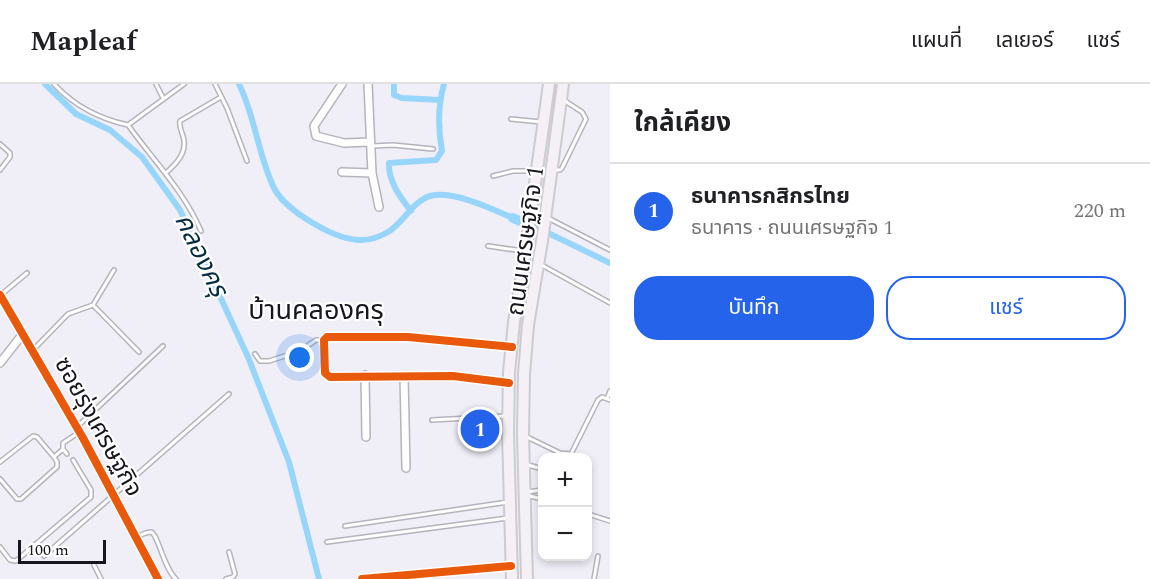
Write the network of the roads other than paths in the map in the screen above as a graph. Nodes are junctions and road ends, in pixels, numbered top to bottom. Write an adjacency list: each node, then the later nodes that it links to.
1 (54, 84): 14 (lane)
2 (156, 84): 10 (lane)
3 (184, 84): 10 (lane)
4 (215, 84): 9 (lane)
5 (342, 84): 16 (street)
6 (368, 84): 16 (street)
7 (549, 84): 13 (main road, ถนนเศรษฐกิจ 1)
8 (563, 84): 11 (main road, ถนนเศรษฐกิจ 1)
9 (222, 97): 18 (lane); 23 (lane)
10 (164, 99): 14 (lane)
11 (561, 99): 20 (main road, ถนนเศรษฐกิจ 1); 20 (lane)
12 (511, 119): 13 (lane)
13 (543, 123): 21 (main road, ถนนเศรษฐกิจ 1)
14 (128, 125): 23 (lane)
15 (0, 144): 19 (lane)
16 (370, 144): 17 (lane); 24 (street)
17 (433, 149)
18 (247, 162)
19 (0, 170)
20 (551, 170): 27 (main road, ถนนเศรษฐกิจ 1)
21 (536, 171): 25 (lane); 31 (main road, ถนนเศรษฐกิจ 1)
22 (342, 172): 24 (street)
23 (166, 173): 28 (lane)
24 (372, 173): 26 (street)
25 (493, 177)
26 (379, 207)
27 (545, 218): 30 (lane); 32 (main road, ถนนเศรษฐกิจ 1)
28 (201, 231)
29 (488, 246): 31 (lane)
30 (610, 250)
31 (525, 251): 41 (main road, ถนนเศรษฐกิจ 1)
32 (539, 263): 36 (lane); 57 (main road, ถนนเศรษฐกิจ 1)
33 (114, 270): 37 (lane)
34 (27, 273): 35 (lane)
35 (0, 295): 38 (street, ซอยรุ่งเศรษฐกิจ)
36 (610, 303)
37 (93, 304): 42 (lane); 44 (lane)
38 (22, 335): 42 (street, ซอยรุ่งเศรษฐกิจ); 47 (street)
39 (324, 340): 41 (street); 43 (lane); 48 (street)
40 (163, 346): 56 (lane)
41 (512, 347): 50 (main road, ถนนเศรษฐกิจ 1)
42 (32, 350): 56 (street, ซอยรุ่งเศรษฐกิจ)
43 (300, 351)
44 (139, 352)
45 (255, 354): 46 (lane)
46 (291, 354)
47 (0, 363)
48 (365, 375): 49 (street); 58 (street)
49 (404, 376): 50 (street); 65 (street)
50 (509, 383): 54 (main road, ถนนเศรษฐกิจ 1)
51 (610, 391): 53 (lane)
52 (229, 394): 70 (lane)
53 (609, 399): 57 (lane)
54 (508, 416): 55 (lane); 72 (main road, ถนนเศรษฐกิจ 1)
55 (432, 420)
56 (78, 430): 59 (lane); 70 (street, ซอยรุ่งเศรษฐกิจ)
57 (523, 435): 64 (main road, ถนนเศรษฐกิจ 1)
58 (366, 436)
59 (63, 449): 60 (lane); 61 (lane)
60 (67, 454)
61 (54, 457): 63 (lane); 67 (lane)
62 (73, 460): 79 (lane)
63 (0, 462)
64 (524, 464): 66 (lane); 69 (main road, ถนนเศรษฐกิจ 1)
65 (406, 468)
66 (538, 468)
67 (0, 479)
68 (538, 491): 69 (lane)
69 (524, 494): 71 (lane); 91 (main road, ถนนเศรษฐกิจ 1)
70 (114, 496): 77 (street, ซอยรุ่งเศรษฐกิจ); 81 (lane)
71 (538, 498)
72 (510, 502): 74 (main road, ถนนเศรษฐกิจ 1); 76 (lane)
73 (592, 515): 75 (lane)
74 (510, 518): 78 (lane); 84 (main road, ถนนเศรษฐกิจ 1)
75 (610, 521)
76 (345, 526)
77 (137, 537): 86 (street, ซอยรุ่งเศรษฐกิจ); 87 (lane)
78 (327, 542)
79 (0, 547)
80 (230, 552): 88 (lane)
81 (44, 556)
82 (598, 556): 92 (lane)
83 (94, 565): 85 (lane)
84 (511, 566): 89 (street); 90 (main road, ถนนเศรษฐกิจ 1)
85 (101, 579)
86 (158, 579)
87 (176, 579)
88 (226, 579)
89 (362, 579)
90 (512, 579)
91 (527, 579)
92 (594, 579)

